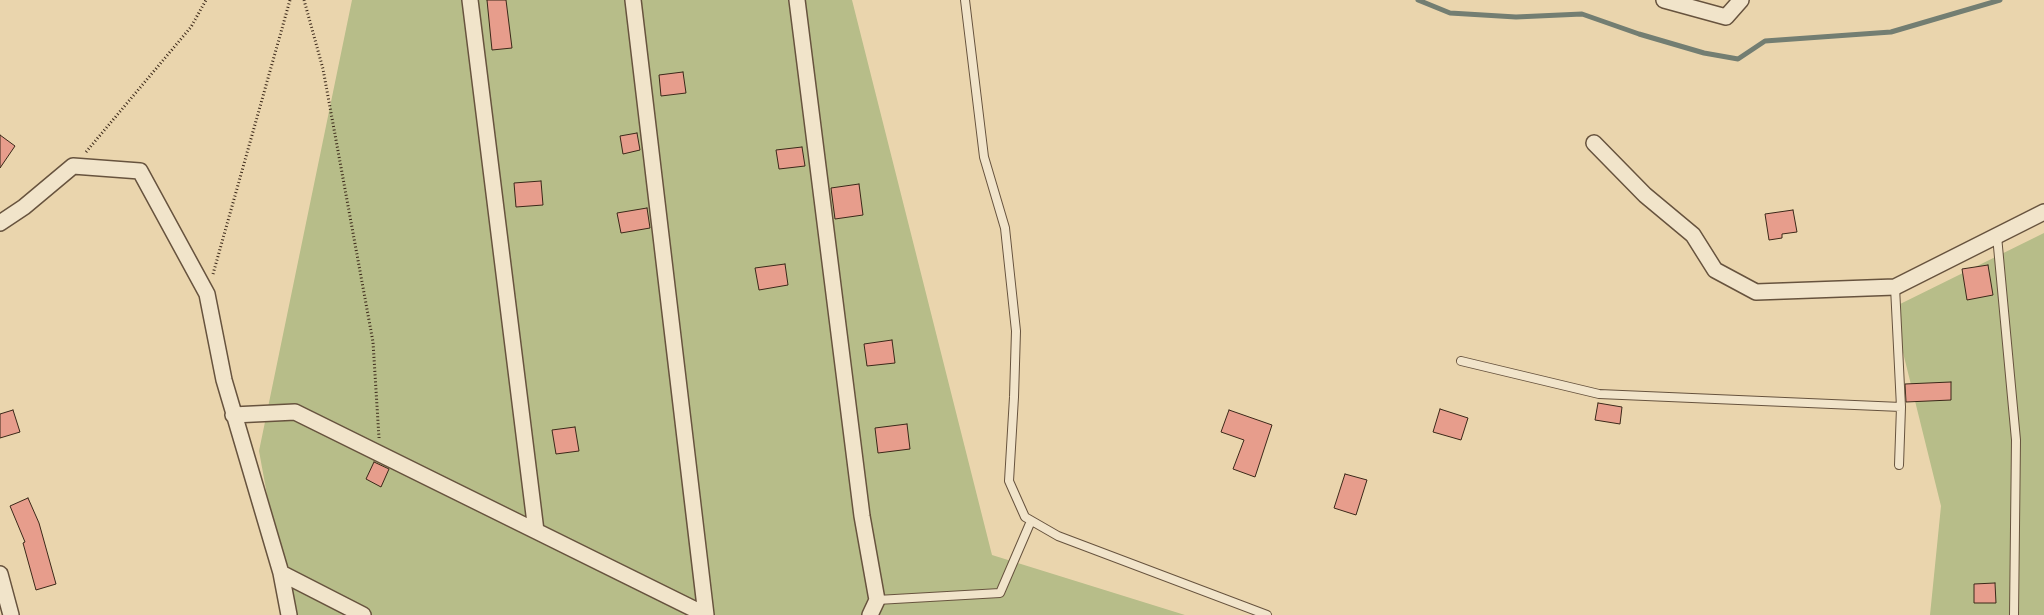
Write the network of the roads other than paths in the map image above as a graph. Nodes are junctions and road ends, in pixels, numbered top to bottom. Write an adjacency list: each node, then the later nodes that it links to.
1 (470, 0): 17 (street)
2 (633, 0): 24 (street)
3 (797, 0): 20 (street)
4 (965, 0): 16 (lane)
5 (1664, 0): 6 (street)
6 (1741, 0)
7 (1594, 144): 11 (street)
8 (2044, 212): 10 (street)
9 (0, 223): 14 (street)
10 (1997, 236): 11 (street); 27 (lane)
11 (1895, 287): 13 (lane)
12 (1461, 361): 13 (lane)
13 (1901, 407): 15 (lane)
14 (233, 415): 17 (street); 18 (street)
15 (1899, 465)
16 (1031, 521): 20 (lane); 26 (lane)
17 (536, 531): 24 (street)
18 (281, 573): 22 (street); 23 (street)
19 (0, 574): 21 (street)
20 (877, 600): 25 (street)
21 (11, 615)
22 (289, 615)
23 (363, 615)
24 (707, 615)
25 (870, 615)
26 (1267, 615)
27 (2014, 615)

